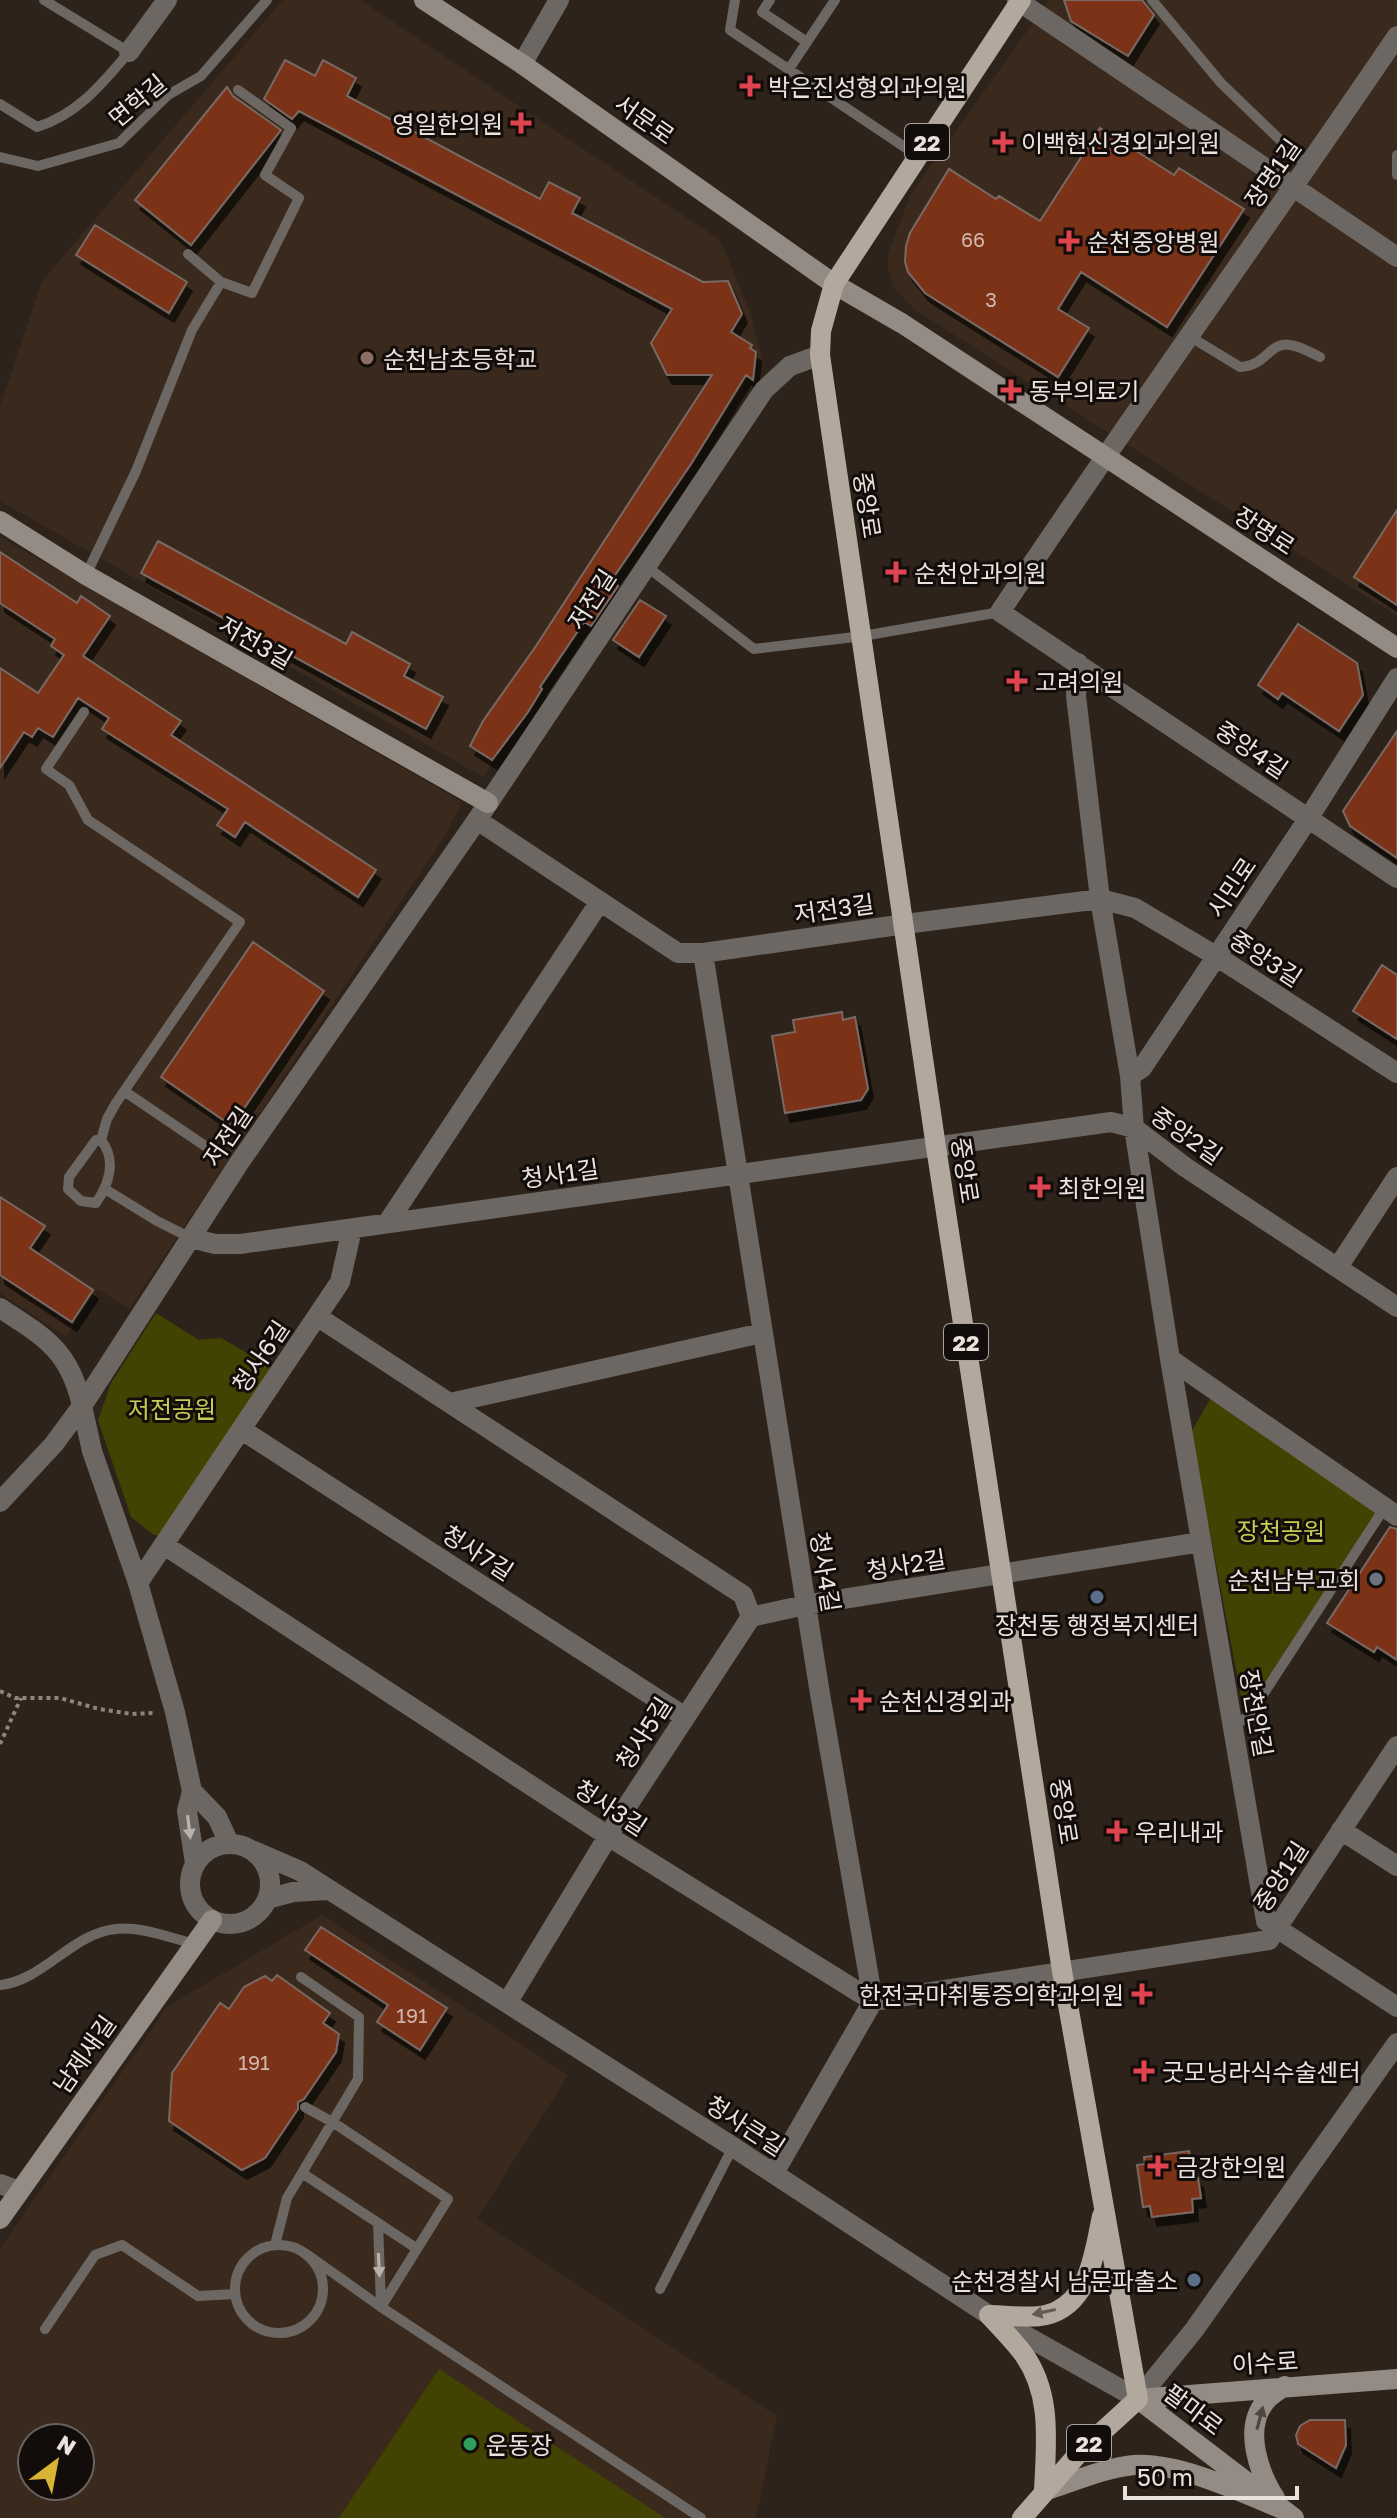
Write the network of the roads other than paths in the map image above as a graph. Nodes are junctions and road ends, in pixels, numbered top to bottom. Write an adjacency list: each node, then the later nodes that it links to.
1 (44, 0): 13 (lane)
2 (167, 0): 13 (street)
3 (267, 0): 20 (lane, 면학길)
4 (424, 0): 14 (street, 서문로)
5 (559, 0): 14 (street)
6 (735, 0): 15 (lane)
7 (770, 0): 12 (lane)
8 (835, 0): 12 (lane)
9 (1152, 0): 21 (lane)
10 (1019, 1): 19 (main road, 중앙로 / 22); 23 (street)
11 (1397, 36): 21 (street, 장명1길)
12 (807, 42): 15 (lane)
13 (129, 52): 17 (lane)
14 (522, 64): 27 (street, 서문로)
15 (789, 69): 19 (lane)
16 (238, 90): 26 (lane)
17 (0, 104)
18 (1397, 155): 22 (lane)
19 (918, 156): 27 (main road, 중앙로 / 22)
20 (0, 157)
21 (1308, 167): 23 (street, 장명1길)
22 (1397, 175)
23 (1294, 187): 24 (street); 28 (street, 장명1길)
24 (1395, 250)
25 (188, 254): 26 (lane)
26 (221, 282): 34 (lane)
27 (834, 284): 29 (main road, 중앙로 / 22); 31 (street, 장명로)
28 (1189, 336): 30 (lane); 31 (street, 장명1길)
29 (820, 355): 33 (street, 저전길); 36 (main road, 중앙로 / 22)
30 (1320, 357)
31 (1104, 456): 35 (street); 37 (street, 장명로)
32 (0, 521): 34 (street, 저전3길)
33 (645, 565): 36 (lane, 저전길); 41 (street, 저전길)
34 (86, 575): 41 (street, 저전3길)
35 (1000, 612): 36 (lane); 38 (street, 중앙4길)
36 (863, 636): 46 (main road, 중앙로 / 22)
37 (1397, 648)
38 (1078, 663): 42 (street, 중앙4길); 44 (street)
39 (1397, 678): 42 (street, 시민로)
40 (84, 712): 51 (lane)
41 (482, 812): 45 (street, 저전3길); 61 (street, 저전길)
42 (1308, 819): 43 (street, 중앙4길); 48 (street, 시민로)
43 (1397, 878)
44 (1100, 899): 46 (street, 중앙3길); 48 (street, 중앙3길); 50 (street)
45 (599, 903): 47 (street, 저전3길); 59 (street)
46 (905, 924): 47 (street, 저전3길); 54 (main road, 중앙로 / 22)
47 (703, 953): 56 (street, 청사4길)
48 (1216, 956): 49 (street, 중앙3길); 50 (street, 시민로)
49 (1397, 1073)
50 (1130, 1076): 52 (street)
51 (124, 1091): 53 (lane); 55 (lane)
52 (1134, 1128): 54 (street, 중앙2길); 62 (street, 중앙2길); 67 (street, 장천안길)
53 (101, 1140): 58 (lane); 58 (lane)
54 (936, 1147): 56 (street, 청사1길); 75 (main road, 중앙로 / 22)
55 (214, 1152)
56 (738, 1174): 59 (street, 청사1길); 66 (street, 청사4길)
57 (1397, 1177): 62 (street)
58 (105, 1189): 61 (lane)
59 (388, 1222): 60 (street, 청사1길)
60 (352, 1229): 61 (street, 청사1길); 65 (street, 청사6길)
61 (191, 1238): 69 (street, 저전길)
62 (1338, 1267): 63 (street, 중앙2길)
63 (1397, 1307)
64 (0, 1308): 69 (street)
65 (318, 1317): 68 (street); 70 (street, 청사6길)
66 (762, 1333): 68 (street); 77 (street, 청사4길)
67 (1170, 1359): 72 (street); 73 (street, 장천안길)
68 (450, 1403): 78 (street)
69 (82, 1406): 71 (street, 저전길); 76 (street)
70 (242, 1430): 74 (street, 청사6길); 79 (street, 청사7길)
71 (0, 1502)
72 (1391, 1512): 80 (lane)
73 (1201, 1542): 75 (street, 청사2길); 80 (street, 장천안길)
74 (164, 1545): 76 (street, 청사6길); 84 (street, 청사3길)
75 (1003, 1575): 77 (street, 청사2길); 94 (main road, 중앙로 / 22)
76 (138, 1583): 82 (street)
77 (805, 1605): 78 (street, 청사2길); 97 (street, 청사4길)
78 (751, 1617): 79 (street, 청사5길)
79 (685, 1717): 84 (street, 청사5길)
80 (1233, 1728): 92 (street, 장천안길)
81 (1397, 1746): 83 (street, 중앙1길)
82 (192, 1791): 85 (street); 87 (street, one-way to 87)
83 (1341, 1830): 88 (street); 92 (street, 중앙1길)
84 (608, 1836): 97 (street, 청사3길); 98 (street, 청사5길)
85 (229, 1843): 86 (street); 87 (street)
86 (254, 1851): 89 (street, 청사큰길); 90 (street)
87 (195, 1863): 91 (street)
88 (1397, 1866)
89 (327, 1890): 90 (street); 98 (street, 청사큰길)
90 (267, 1899): 91 (street)
91 (212, 1920): 93 (street, 남제새길)
92 (1277, 1928): 94 (street, 중앙1길); 99 (street)
93 (195, 1944): 96 (lane); 106 (street, 남제새길)
94 (1062, 1971): 97 (street); 107 (main road, 중앙로 / 22)
95 (301, 1977): 102 (lane)
96 (0, 1985)
97 (873, 2001): 105 (street)
98 (507, 2003): 103 (street, 청사큰길)
99 (1397, 2007)
100 (1397, 2043): 120 (street)
101 (305, 2107): 102 (lane)
102 (334, 2123): 104 (lane); 111 (lane)
103 (733, 2147): 105 (street, 청사큰길); 113 (lane)
104 (302, 2173): 109 (lane); 110 (lane)
105 (774, 2173): 116 (street, 청사큰길)
106 (10, 2188): 108 (street, 남제새길)
107 (1104, 2205): 116 (main road, one-way to 116); 120 (main road, 중앙로 / 22)
108 (0, 2219)
109 (378, 2223): 111 (lane); 115 (lane, one-way to 115)
110 (275, 2245): 112 (lane); 114 (lane)
111 (416, 2248): 115 (lane)
112 (305, 2253): 114 (lane); 115 (lane)
113 (660, 2289)
114 (235, 2294): 117 (lane)
115 (381, 2307): 123 (lane)
116 (989, 2315): 120 (street, 청사큰길); 121 (main road)
117 (45, 2329)
118 (1397, 2379): 119 (street, 이수로)
119 (1285, 2386): 120 (street, 이수로); 122 (street, one-way to 119)
120 (1138, 2399): 121 (main road, 22); 122 (street, 팔마로)
121 (1044, 2491): 122 (street); 124 (main road, 22)
122 (1288, 2513)
123 (701, 2518)
124 (1022, 2518)

